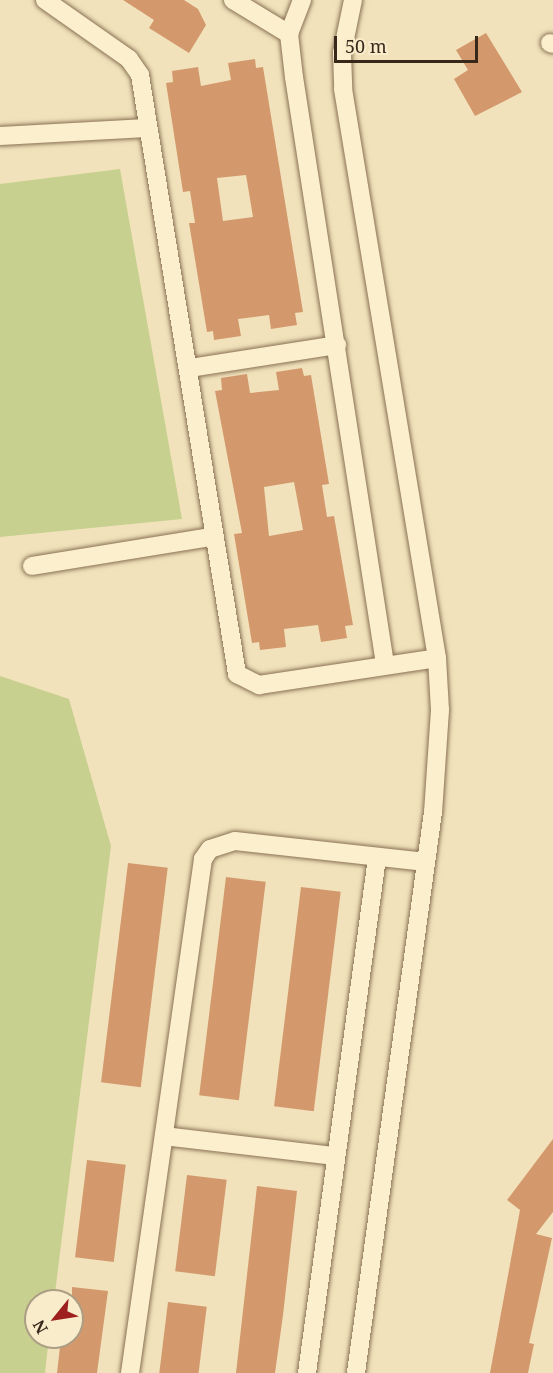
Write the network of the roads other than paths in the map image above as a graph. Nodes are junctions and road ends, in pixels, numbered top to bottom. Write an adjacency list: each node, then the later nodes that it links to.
1 (45, 0): 6 (street)
2 (233, 0): 5 (street)
3 (302, 0): 5 (street)
4 (353, 0): 12 (street)
5 (289, 34): 8 (street)
6 (147, 128): 7 (street); 9 (street)
7 (0, 136)
8 (337, 345): 9 (street); 13 (street)
9 (190, 368): 10 (street)
10 (212, 537): 11 (street); 13 (street)
11 (32, 566)
12 (437, 658): 13 (street); 15 (street)
13 (385, 663)
14 (377, 858): 15 (street); 16 (street); 17 (street)
15 (426, 862): 20 (street)
16 (164, 1136): 17 (street); 18 (street)
17 (335, 1156): 19 (street)
18 (130, 1373)
19 (307, 1373)
20 (356, 1373)

